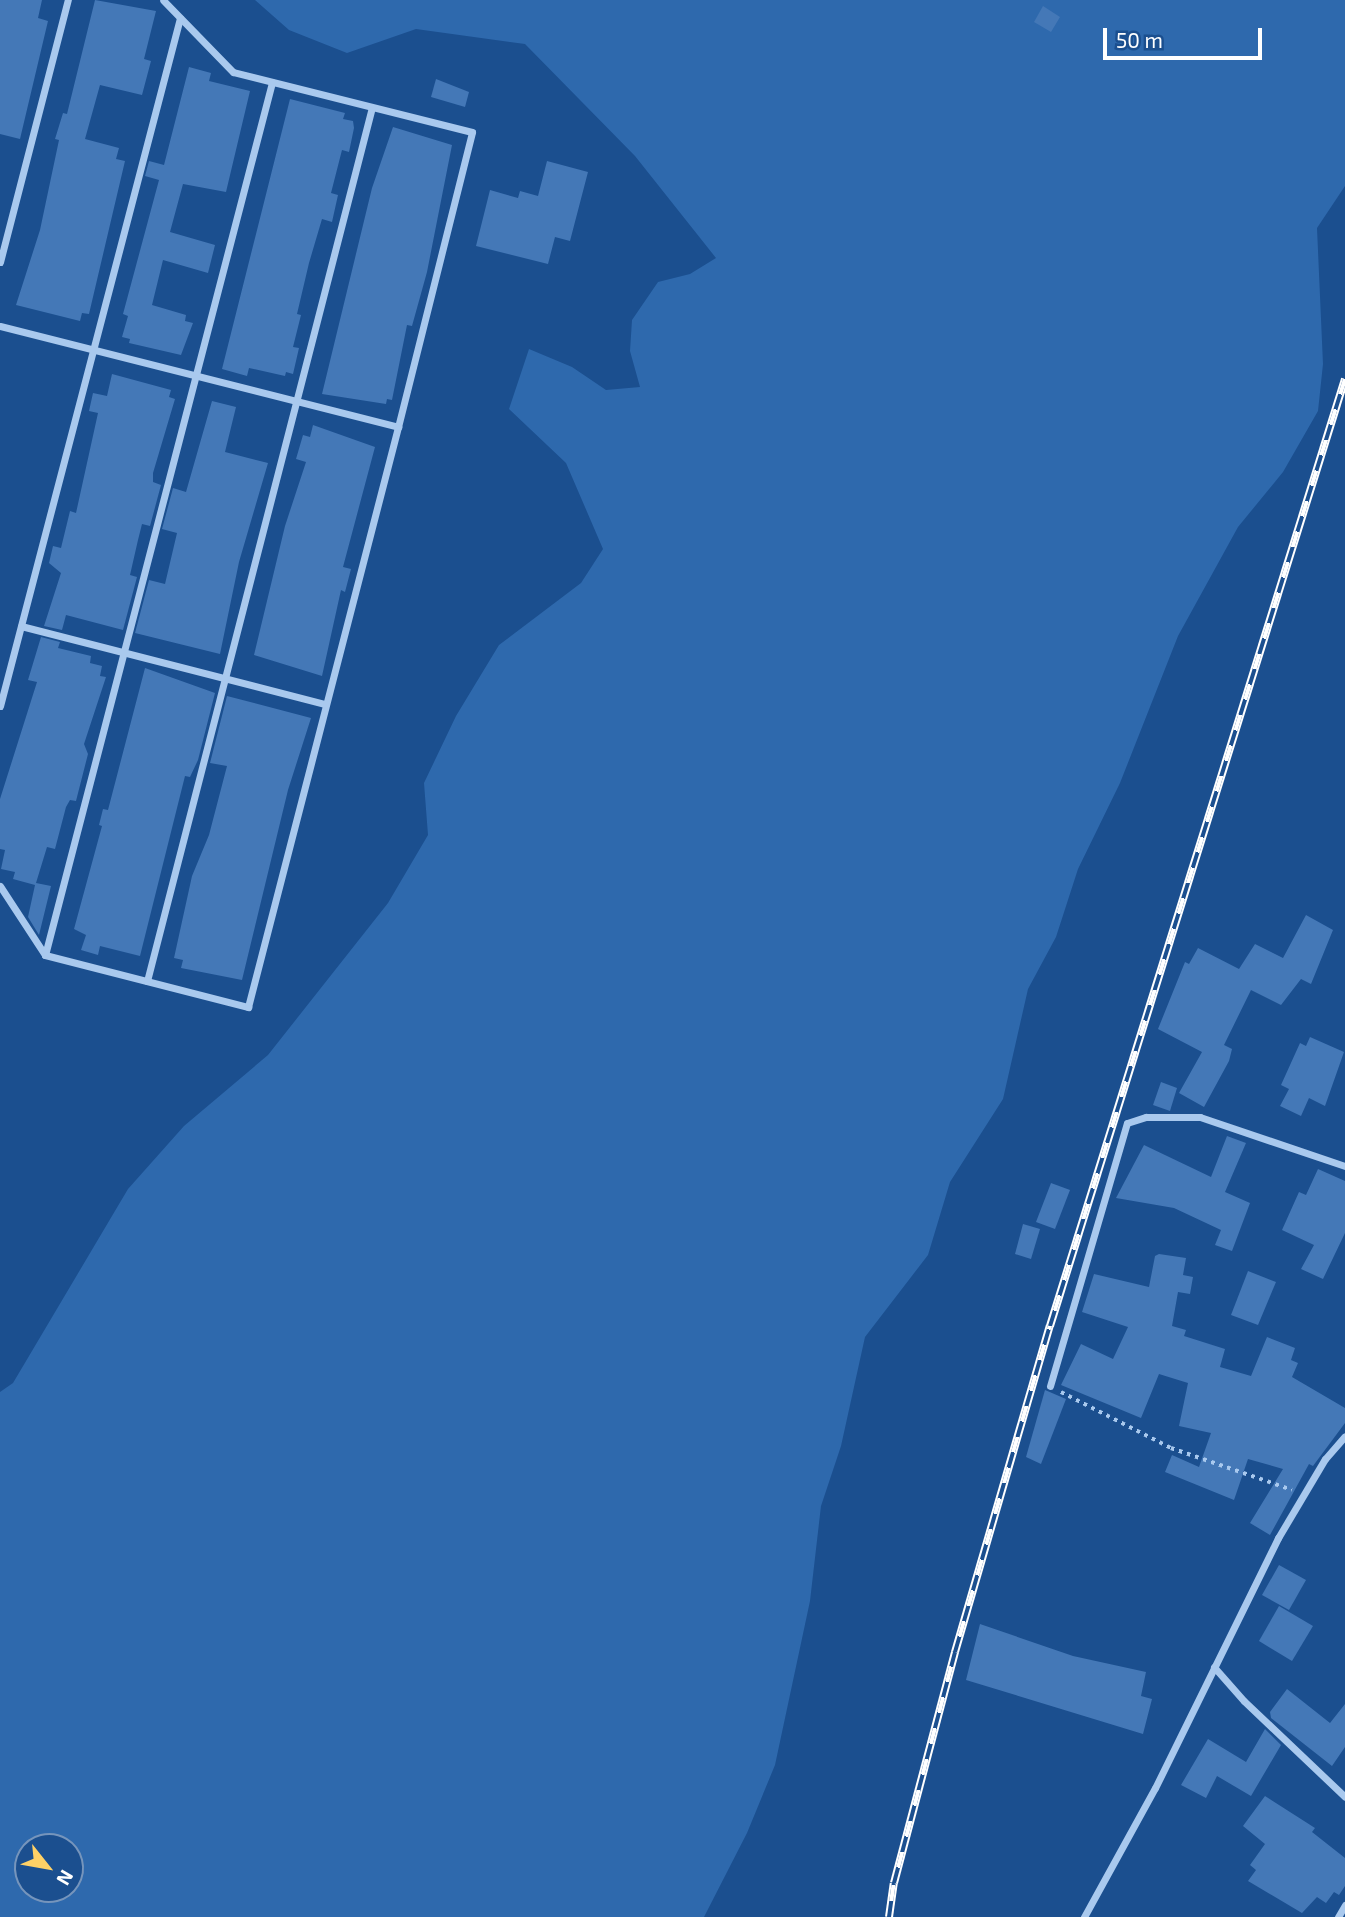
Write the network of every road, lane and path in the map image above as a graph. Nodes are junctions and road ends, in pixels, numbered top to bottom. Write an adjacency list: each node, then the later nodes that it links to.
1 (68, 0): 6 (street)
2 (163, 0): 3 (street)
3 (180, 18): 4 (street); 8 (street)
4 (272, 82): 5 (street); 9 (street)
5 (372, 107): 10 (street); 11 (street)
6 (0, 262)
7 (0, 326): 8 (street)
8 (92, 349): 9 (street); 12 (street)
9 (194, 376): 10 (street); 13 (street)
10 (295, 401): 11 (street); 14 (street)
11 (398, 427): 15 (street)
12 (21, 626): 13 (street); 16 (street)
13 (122, 651): 14 (street); 18 (street)
14 (225, 679): 15 (street); 19 (street)
15 (325, 704): 19 (street)
16 (0, 706)
17 (0, 886): 18 (street)
18 (45, 955): 19 (street)
19 (147, 981)
20 (1345, 1167): 21 (street)
21 (1050, 1386): 23 (path)
22 (1345, 1436): 23 (street)
23 (1300, 1497): 24 (street)
24 (1214, 1667): 25 (street); 27 (street)
25 (1345, 1797)
26 (1345, 1905): 28 (street)
27 (1084, 1917)
28 (1338, 1917)

